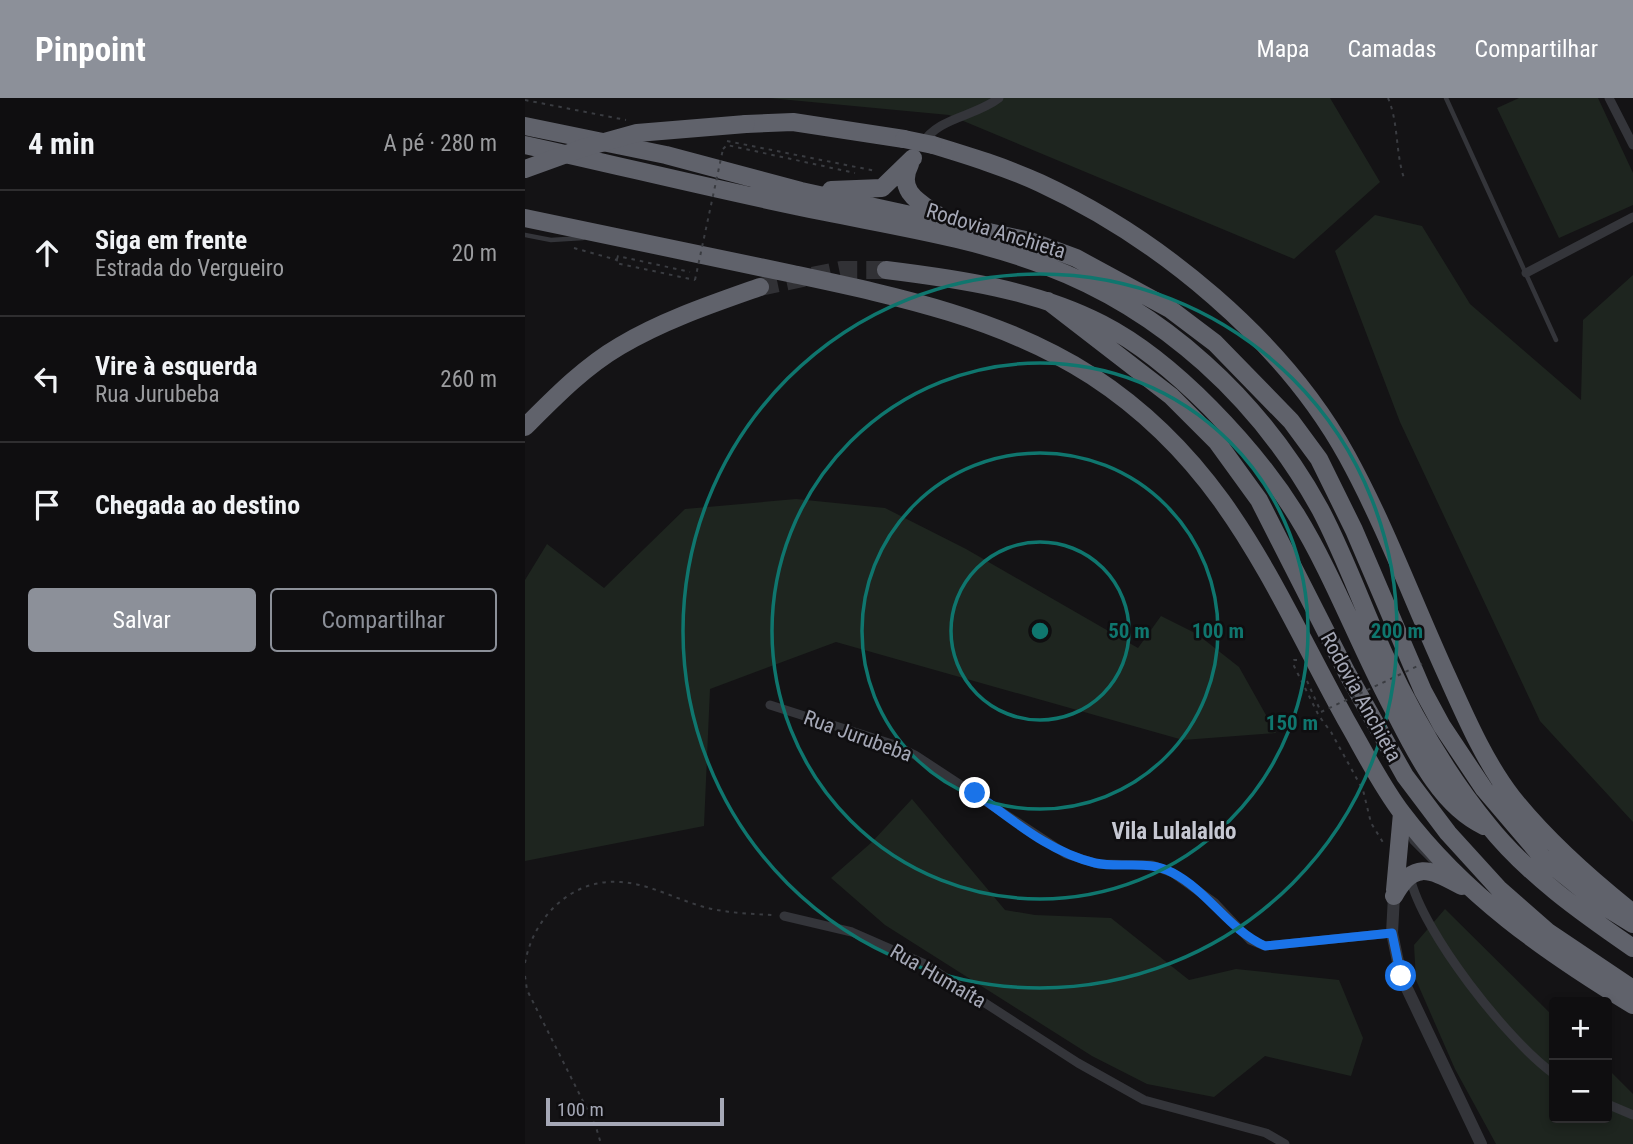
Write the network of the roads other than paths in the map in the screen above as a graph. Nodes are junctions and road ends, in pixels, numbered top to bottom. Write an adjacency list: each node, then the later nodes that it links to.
1 (999, 98): 7 (street)
2 (1446, 98): 16 (lane)
3 (1609, 98): 6 (street)
4 (525, 126): 9 (highway, Rodovia Anchieta)
5 (525, 145): 23 (highway, Rodovia Anchieta)
6 (1633, 145)
7 (913, 158): 9 (highway); 12 (highway)
8 (525, 169): 27 (highway, bridge)
9 (801, 191): 12 (highway, Rodovia Anchieta)
10 (1633, 217): 16 (street)
11 (525, 218): 14 (highway, Rodovia Anchieta)
12 (945, 221): 29 (highway, Rodovia Anchieta)
13 (525, 234): 14 (lane)
14 (605, 235): 22 (highway, Rodovia Anchieta)
15 (887, 270): 18 (highway)
16 (1526, 273): 19 (lane)
17 (760, 287): 20 (highway)
18 (1048, 302): 23 (highway); 32 (highway)
19 (1556, 340)
20 (525, 427)
21 (770, 705): 30 (street, Rua Jurubeba)
22 (1402, 813): 25 (highway, Rodovia Anchieta); 26 (highway)
23 (1490, 828): 31 (highway, Rodovia Anchieta)
24 (1410, 875): 25 (highway); 26 (highway); 34 (street)
25 (1474, 892): 33 (highway, Rodovia Anchieta)
26 (1394, 896): 30 (street)
27 (1633, 913)
28 (783, 916): 37 (street, Rua Humaíta)
29 (1633, 924)
30 (1392, 933): 38 (street)
31 (1633, 948)
32 (1633, 989)
33 (1633, 1005)
34 (1549, 1070)
35 (1612, 1106): 36 (street)
36 (1633, 1115)
37 (1285, 1144)
38 (1481, 1144)

